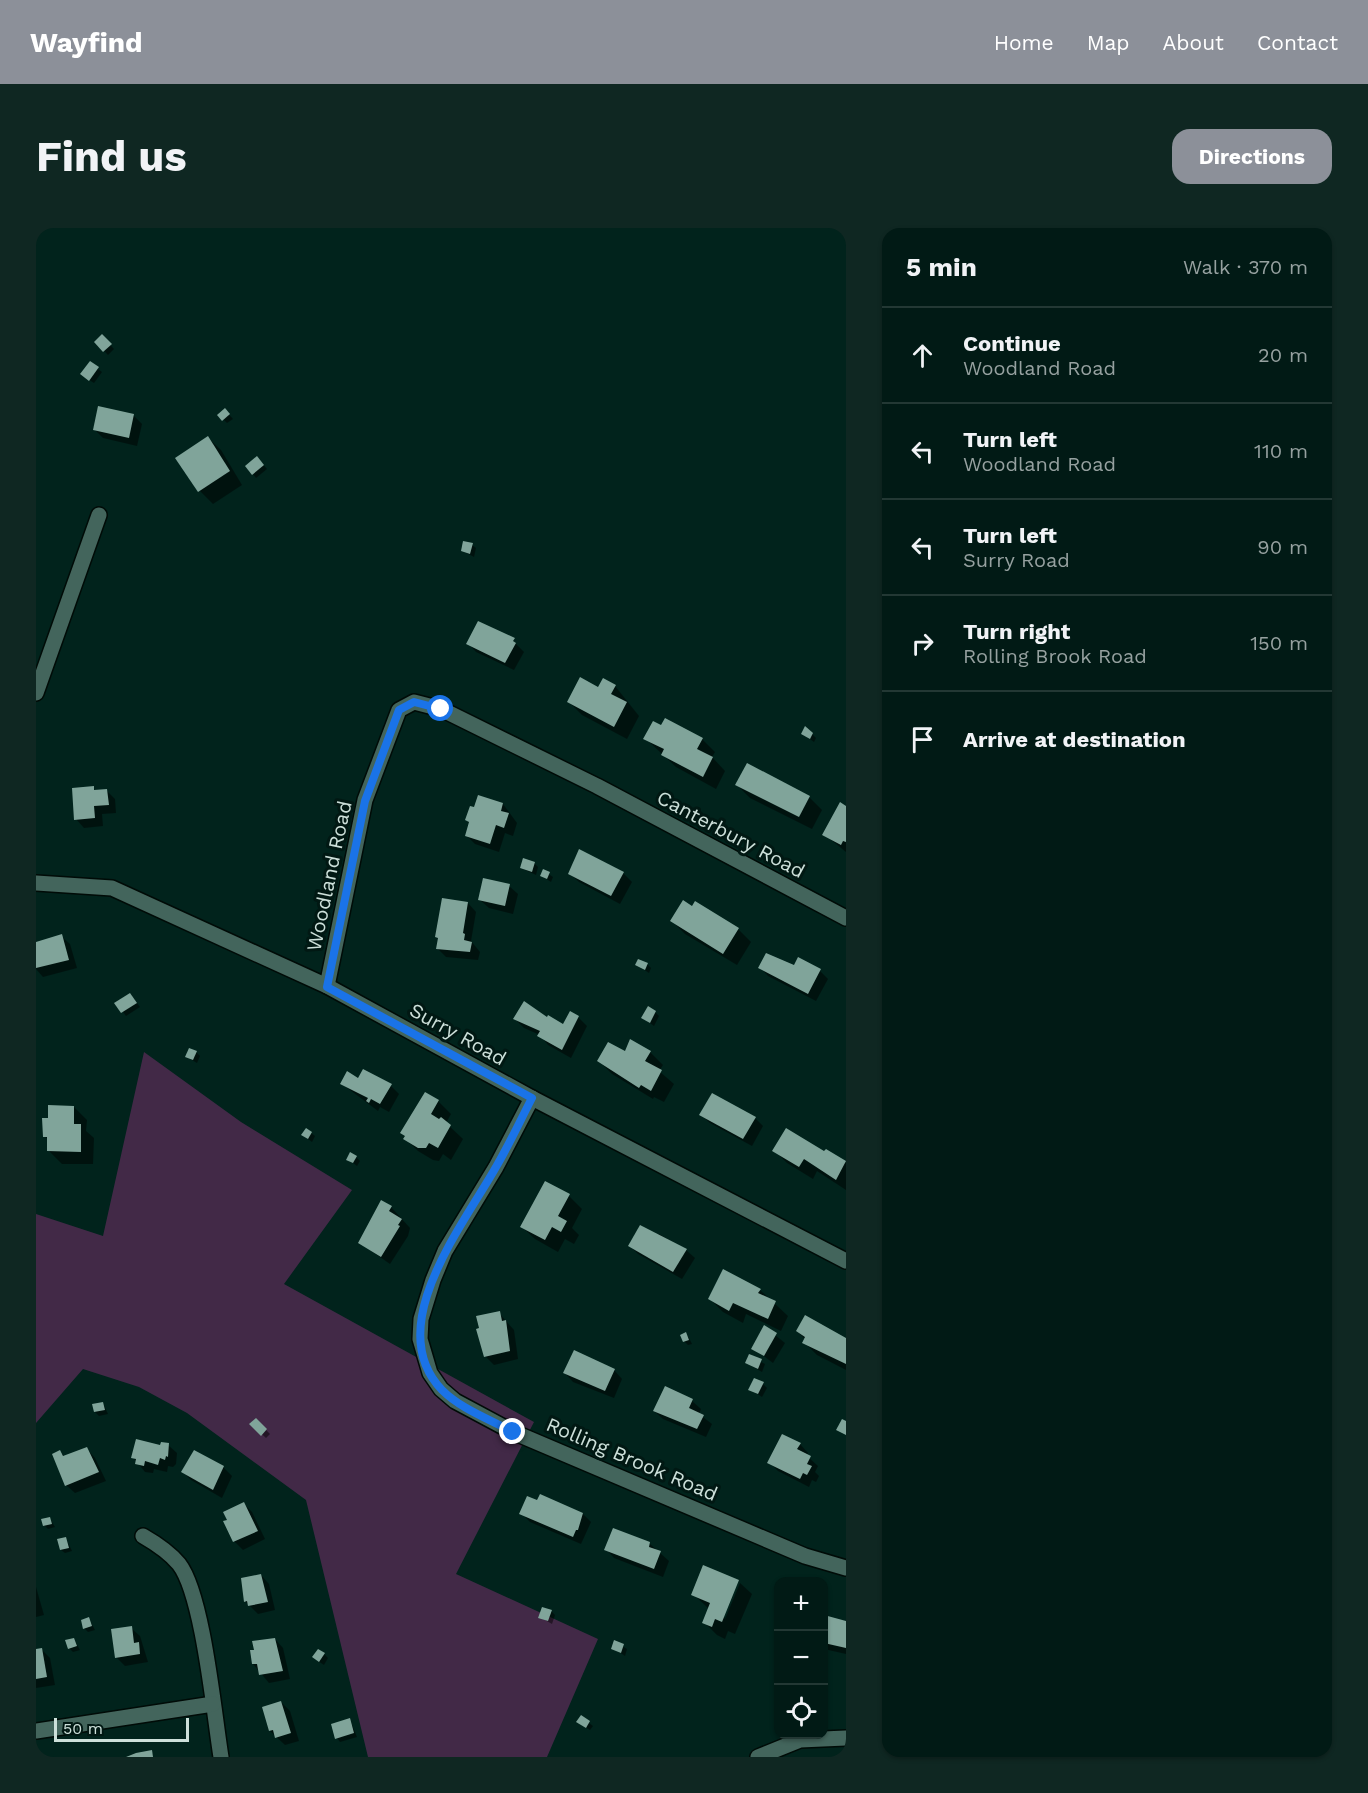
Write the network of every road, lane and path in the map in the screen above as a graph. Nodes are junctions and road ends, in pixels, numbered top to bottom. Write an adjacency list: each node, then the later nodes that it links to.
1 (99, 515): 2 (street)
2 (36, 693)
3 (597, 786): 5 (street, Canterbury Road); 6 (street, Woodland Road)
4 (36, 883): 6 (street, Surry Road)
5 (846, 918)
6 (327, 987): 7 (street, Surry Road)
7 (532, 1098): 8 (street, Surry Road); 10 (street, Rolling Brook Road)
8 (846, 1262)
9 (143, 1536): 11 (street)
10 (846, 1568)
11 (213, 1704): 12 (street); 14 (street)
12 (36, 1731)
13 (846, 1738): 15 (street)
14 (221, 1757)
15 (758, 1757)

